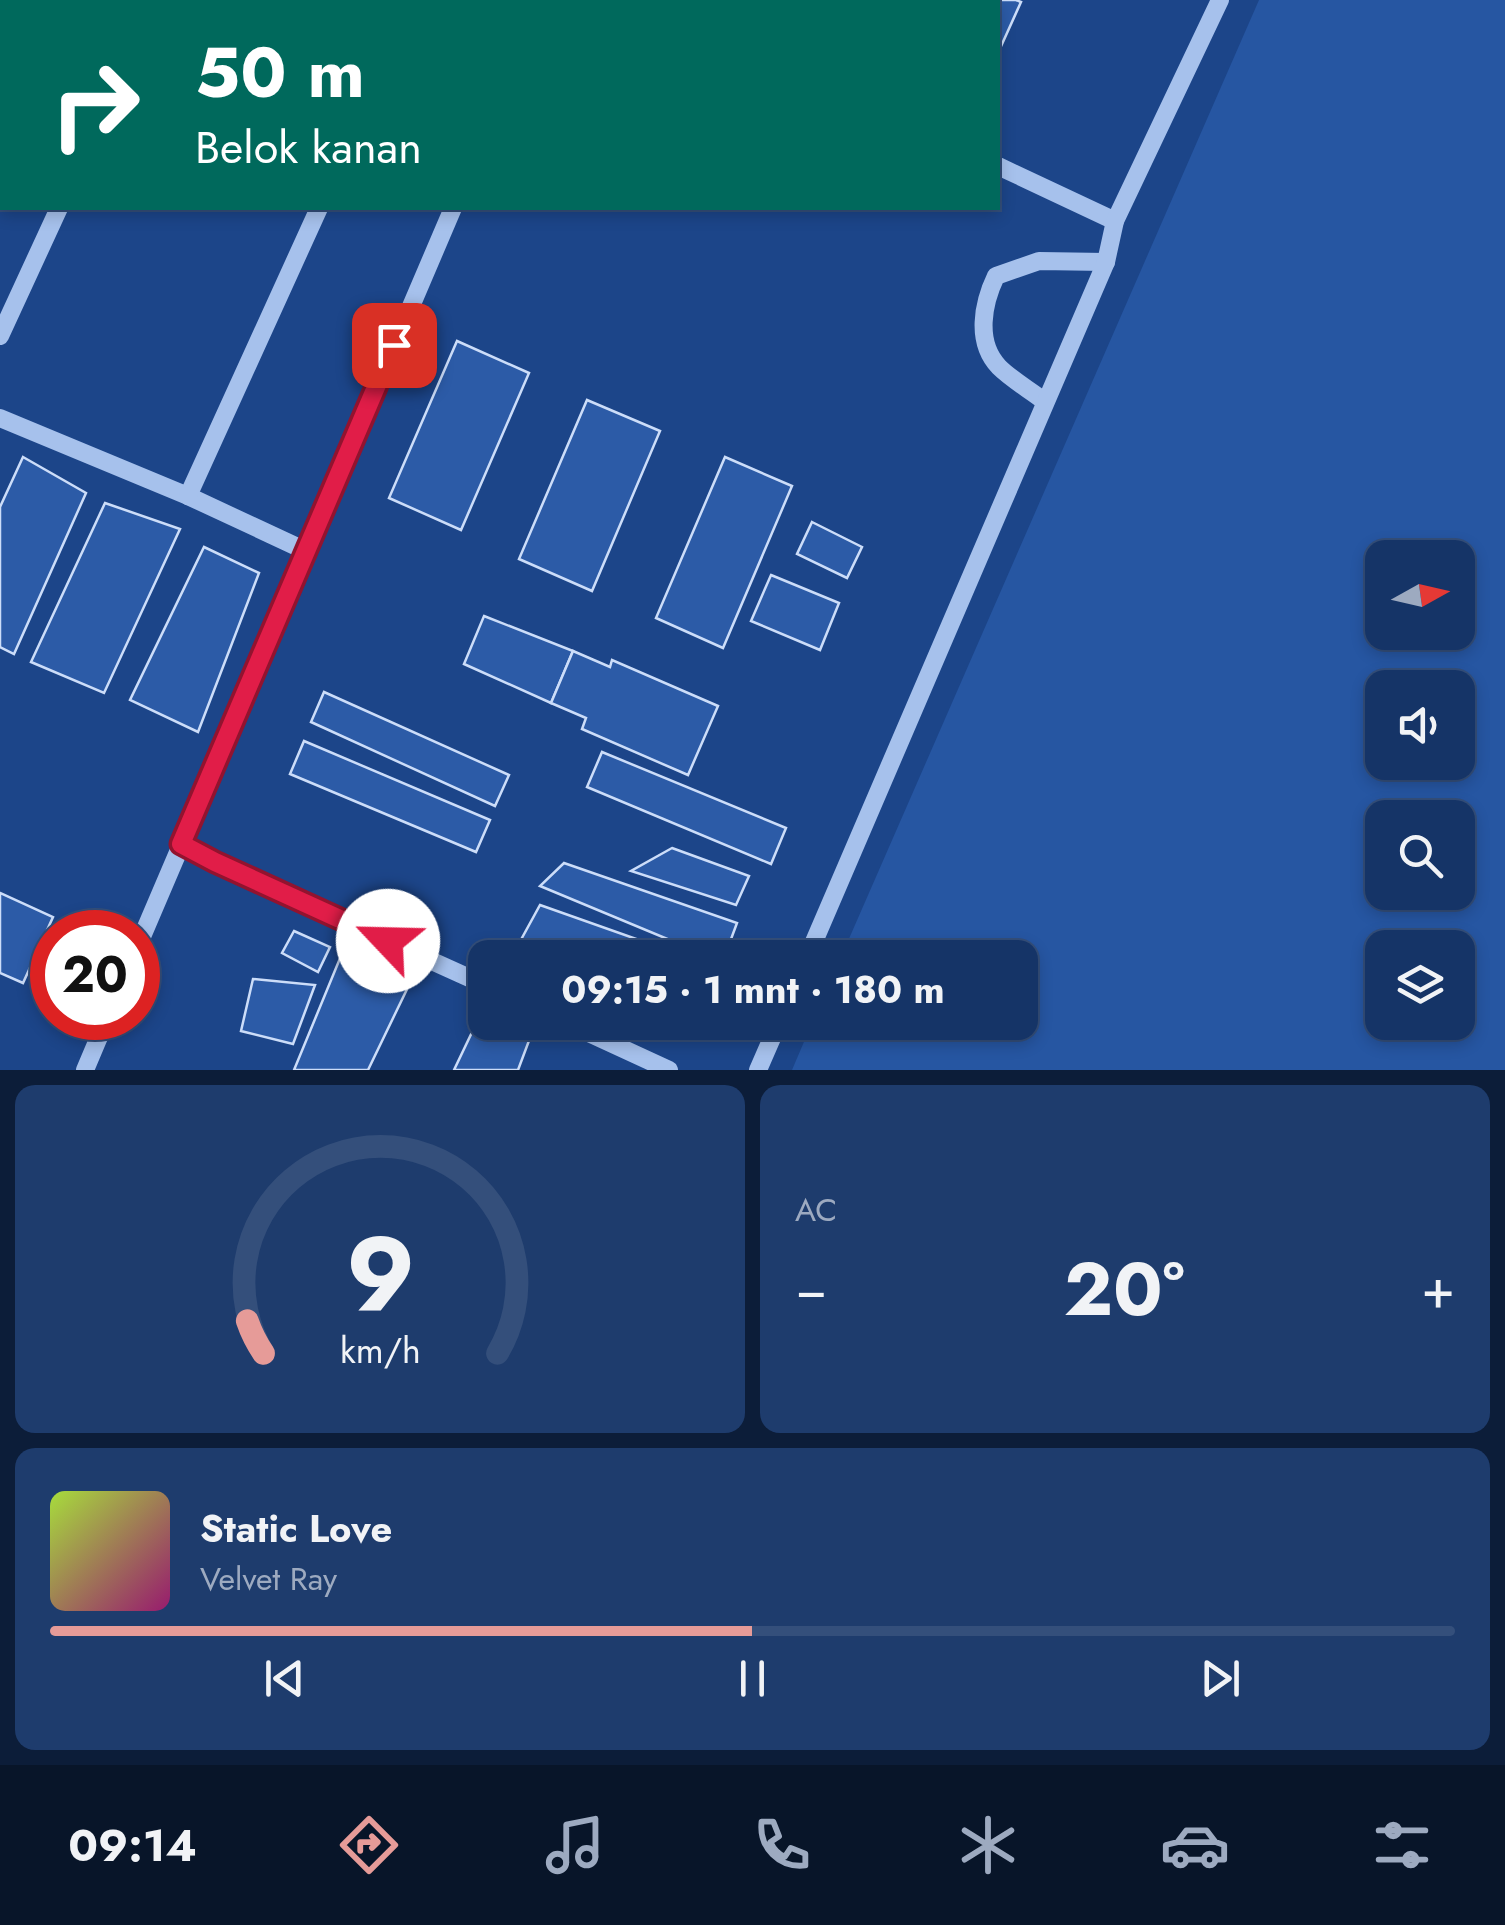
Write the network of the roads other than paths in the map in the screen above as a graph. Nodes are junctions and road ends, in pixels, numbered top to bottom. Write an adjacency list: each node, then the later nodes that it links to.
1 (1220, 0): 6 (lane)
2 (1000, 167): 6 (lane)
3 (58, 210): 8 (lane)
4 (317, 210): 11 (lane)
5 (452, 210): 12 (lane)
6 (1115, 221): 7 (lane)
7 (1106, 262): 9 (lane); 9 (lane)
8 (0, 336)
9 (1044, 400): 15 (lane)
10 (0, 418): 11 (lane)
11 (188, 496): 12 (lane)
12 (306, 551): 13 (lane)
13 (181, 844): 14 (lane); 16 (lane)
14 (153, 910)
15 (815, 940)
16 (468, 978)
17 (98, 1040): 20 (lane)
18 (604, 1040): 21 (lane)
19 (771, 1040): 22 (lane)
20 (85, 1070)
21 (669, 1070)
22 (758, 1070)

